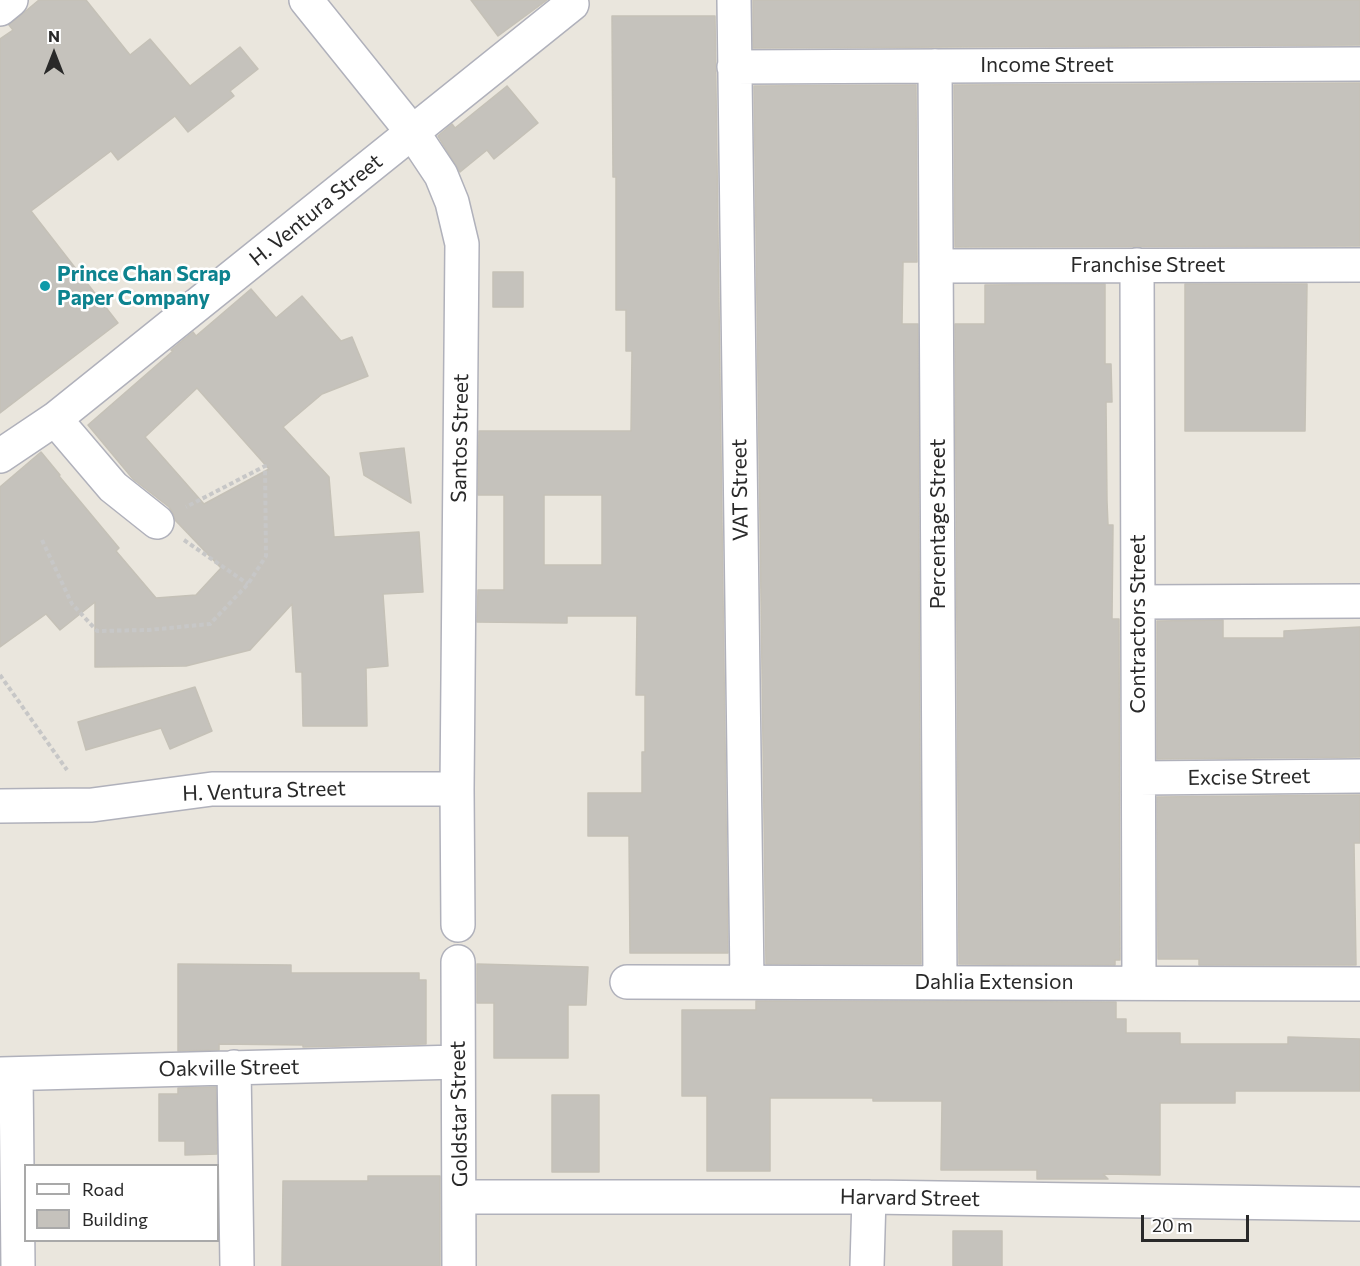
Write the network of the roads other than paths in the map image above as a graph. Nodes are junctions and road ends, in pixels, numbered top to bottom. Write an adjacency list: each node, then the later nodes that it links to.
1 (11, 0): 5 (street)
2 (306, 0): 9 (street, Santos Street)
3 (734, 0): 8 (street, VAT Street)
4 (572, 4): 9 (street, H. Ventura Street)
5 (0, 9)
6 (1360, 64): 7 (street, Income Street)
7 (935, 66): 8 (street, Income Street); 12 (street, Percentage Street)
8 (734, 67): 25 (street, VAT Street)
9 (413, 134): 13 (street, H. Ventura Street); 20 (street, Santos Street)
10 (1137, 265): 11 (street, Franchise Street); 12 (street, Franchise Street); 17 (street, Contractors Street)
11 (1360, 265)
12 (936, 266): 26 (street, Percentage Street)
13 (55, 418): 14 (street, H. Ventura Street); 15 (street)
14 (0, 456)
15 (158, 522)
16 (1360, 601): 17 (street)
17 (1138, 602): 19 (street, Contractors Street)
18 (1360, 776): 19 (street, Excise Street)
19 (1138, 778): 27 (street, Contractors Street)
20 (456, 789): 21 (street, H. Ventura Street); 22 (street, Santos Street)
21 (0, 806)
22 (458, 925)
23 (458, 962): 29 (street, Goldstar Street)
24 (627, 981): 25 (street, Dahlia Extension)
25 (747, 981): 26 (street, Dahlia Extension)
26 (940, 981): 27 (street, Dahlia Extension)
27 (1138, 982): 28 (street, Dahlia Extension)
28 (1360, 984)
29 (458, 1062): 30 (street, Oakville Street); 32 (street, Goldstar Street)
30 (234, 1067): 31 (street, Oakville Street); 36 (street)
31 (8, 1074): 35 (street)
32 (459, 1197): 33 (street, Harvard Street); 37 (street, Goldstar Street)
33 (869, 1197): 34 (street, Harvard Street); 38 (street)
34 (1360, 1204)
35 (18, 1266)
36 (237, 1266)
37 (459, 1266)
38 (867, 1266)

